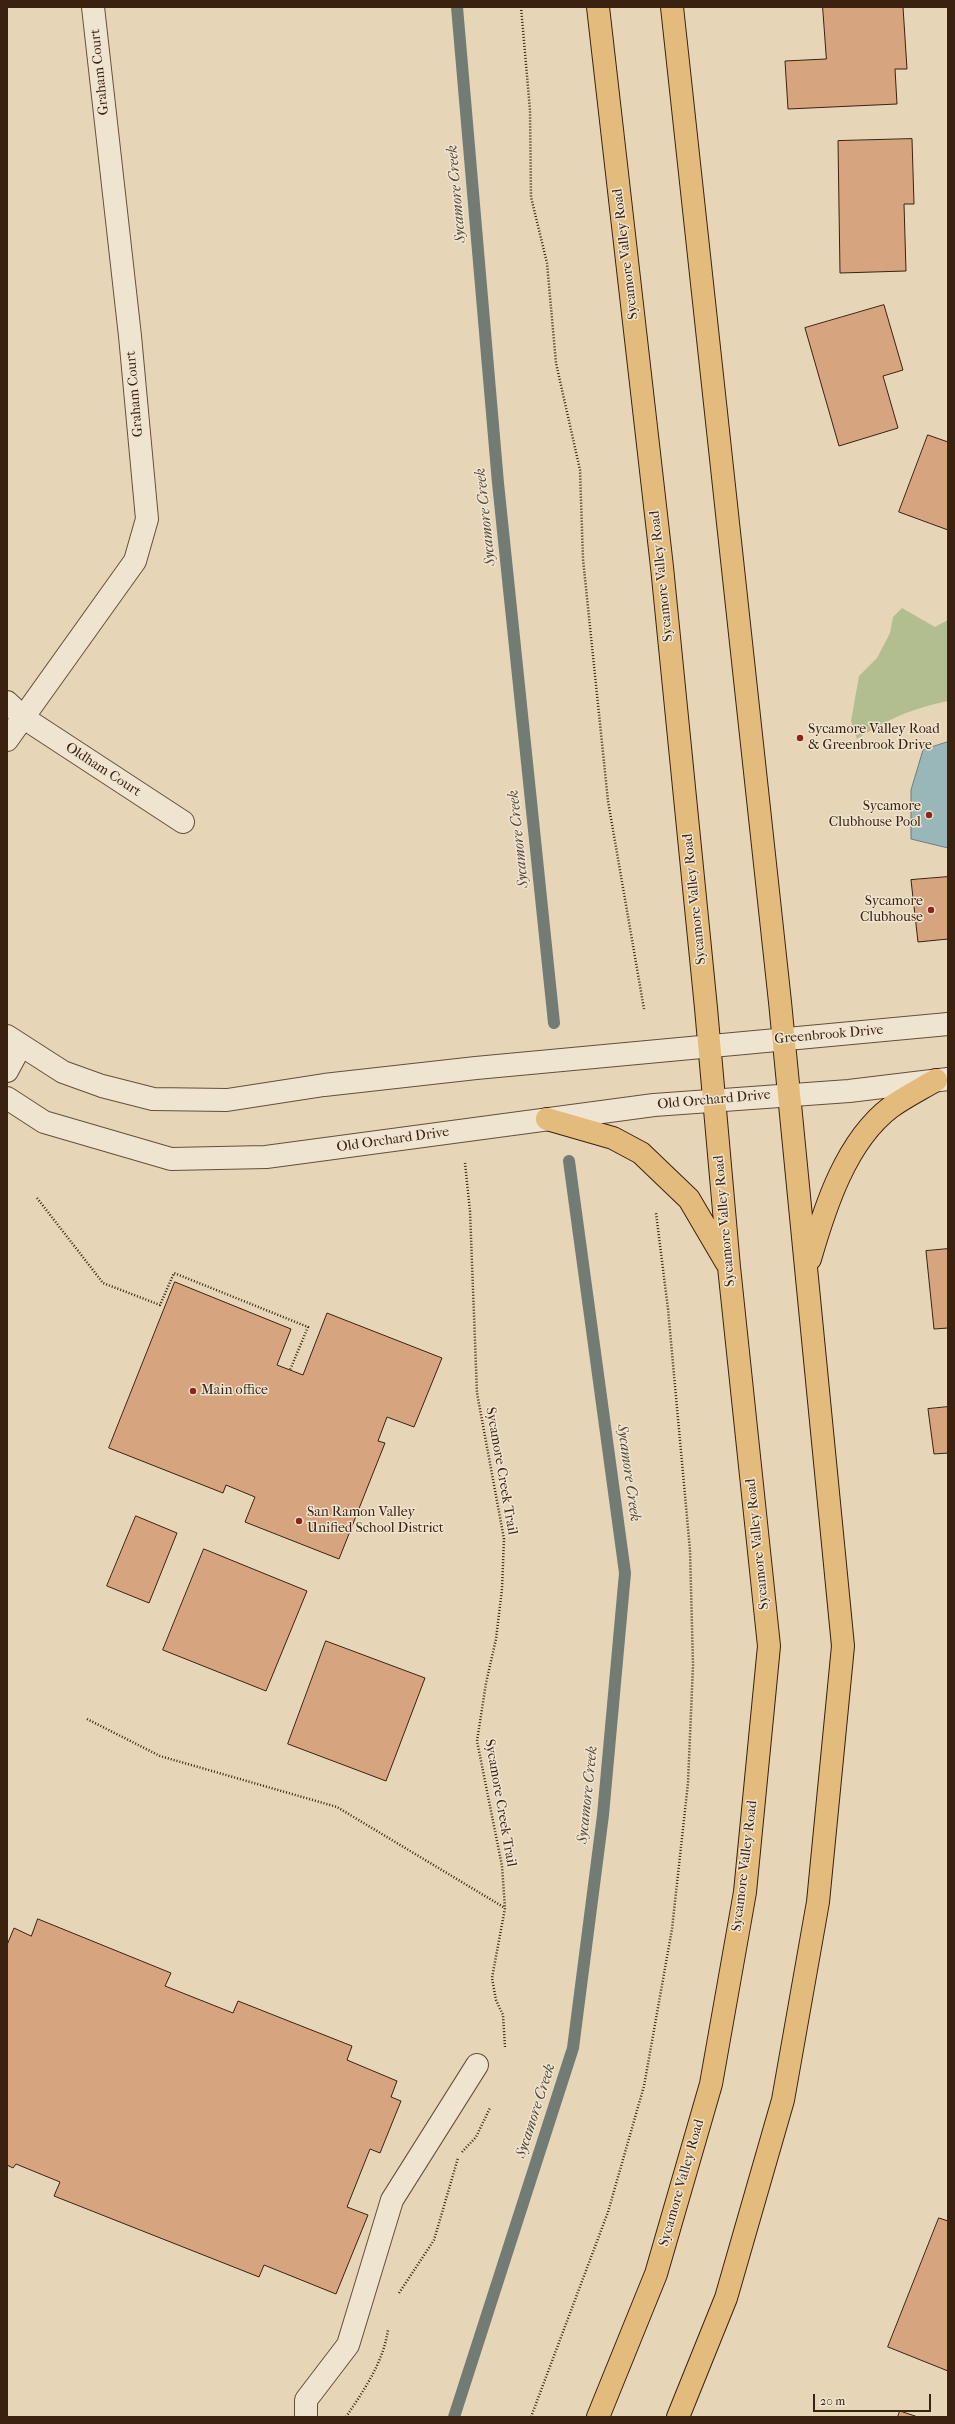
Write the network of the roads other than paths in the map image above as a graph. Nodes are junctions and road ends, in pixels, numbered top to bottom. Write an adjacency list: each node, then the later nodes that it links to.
1 (93, 7): 5 (street, Graham Court)
2 (598, 7): 11 (main road, Sycamore Valley Road)
3 (672, 7): 9 (main road)
4 (7, 702): 5 (street, Oldham Court)
5 (24, 718): 6 (street, Graham Court); 7 (street, Oldham Court)
6 (7, 740)
7 (183, 822)
8 (948, 1024): 9 (street, Greenbrook Drive)
9 (784, 1040): 11 (street, Greenbrook Drive); 14 (main road)
10 (14, 1041): 11 (street); 12 (street)
11 (710, 1047): 16 (main road, Sycamore Valley Road)
12 (7, 1071)
13 (942, 1080): 14 (street); 19 (main road)
14 (790, 1094): 16 (street, Old Orchard Drive); 19 (main road)
15 (7, 1098): 17 (street, Old Orchard Drive)
16 (715, 1100): 17 (street, Old Orchard Drive); 18 (main road, Sycamore Valley Road)
17 (546, 1119): 18 (main road)
18 (729, 1267): 22 (main road, Sycamore Valley Road)
19 (806, 1272): 23 (main road)
20 (477, 2065): 21 (street)
21 (306, 2408)
22 (598, 2417)
23 (678, 2417)

